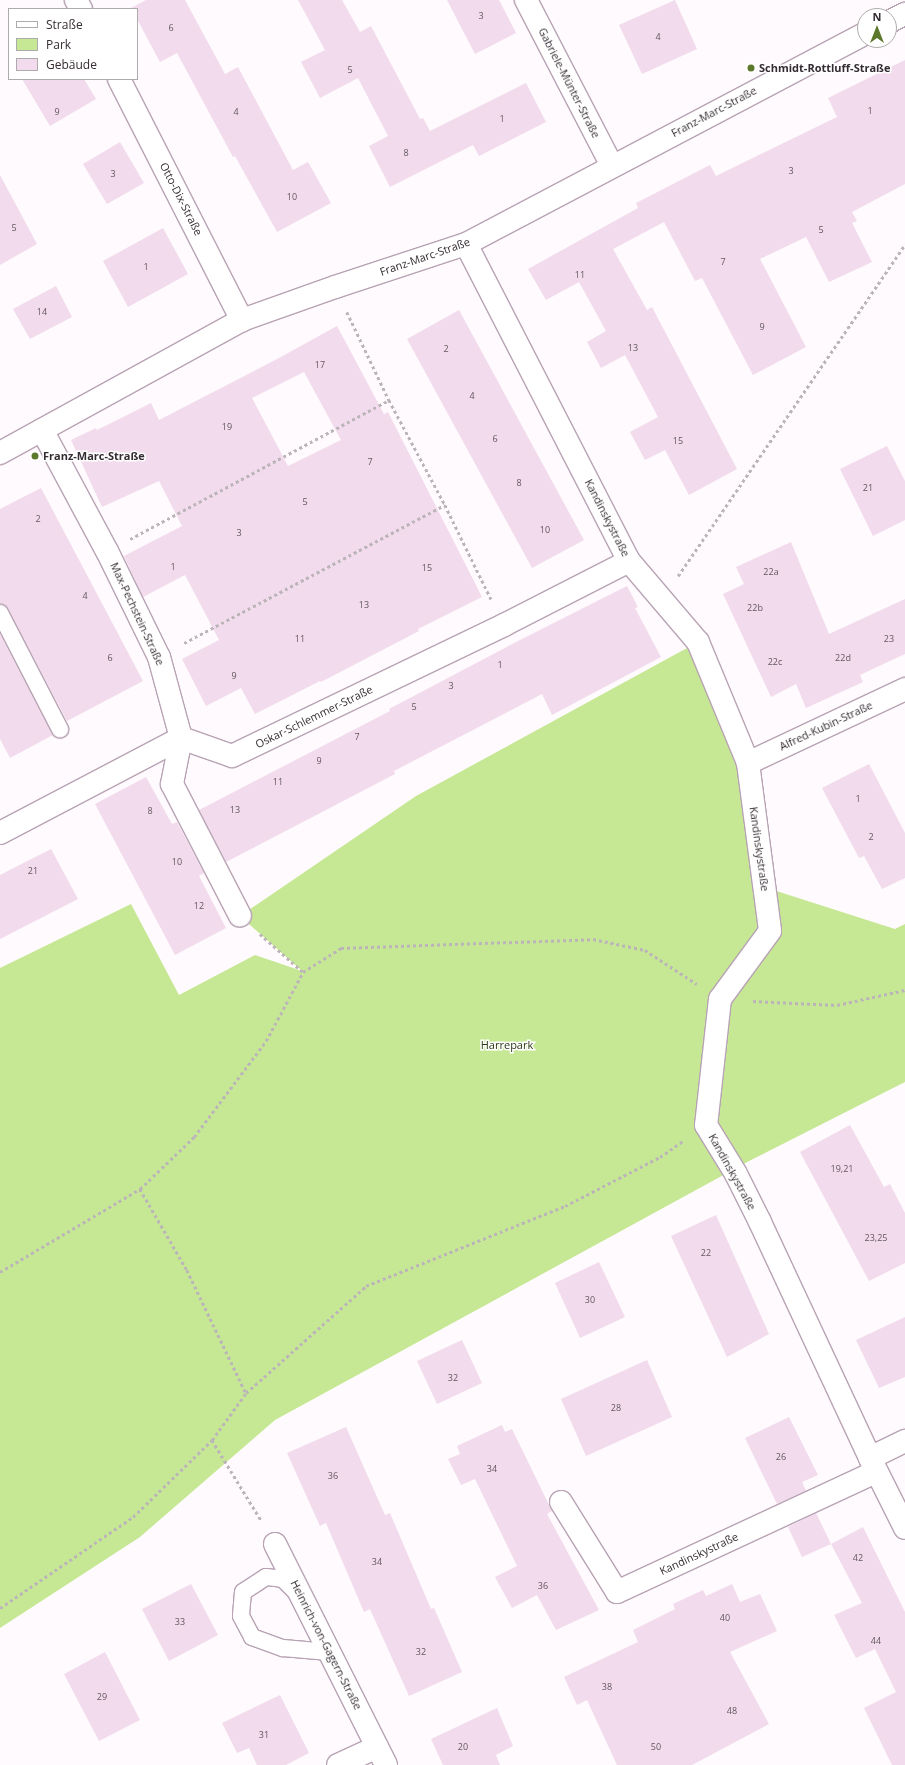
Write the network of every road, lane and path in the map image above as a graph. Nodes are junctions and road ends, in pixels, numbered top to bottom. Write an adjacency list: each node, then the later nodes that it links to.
1 (526, 0): 4 (street, Gabriele-Münter-Straße)
2 (857, 38): 4 (street, Franz-Marc-Straße)
3 (120, 80): 8 (street, Otto-Dix-Straße)
4 (612, 166): 5 (street, Franz-Marc-Straße)
5 (466, 244): 7 (street, Franz-Marc-Straße); 14 (street, Kandinskystraße)
6 (905, 244): 15 (path)
7 (335, 287): 8 (street, Franz-Marc-Straße); 9 (path)
8 (242, 320): 10 (street, Franz-Marc-Straße)
9 (389, 400): 12 (path); 13 (path)
10 (42, 430): 11 (street, Franz-Marc-Straße); 13 (street, Max-Pechstein-Straße)
11 (0, 453)
12 (445, 505): 17 (path); 18 (path)
13 (107, 551): 18 (street, Max-Pechstein-Straße)
14 (629, 561): 15 (street, Kandinskystraße); 17 (street, Oskar-Schlemmer-Straße)
15 (661, 599): 22 (street, Kandinskystraße)
16 (0, 614): 20 (lane)
17 (504, 624): 21 (street, Oskar-Schlemmer-Straße)
18 (159, 657): 21 (street, Max-Pechstein-Straße)
19 (905, 689): 22 (street, Alfred-Kubin-Straße)
20 (60, 729)
21 (181, 738): 23 (street); 24 (street, Max-Pechstein-Straße)
22 (748, 763): 27 (street, Kandinskystraße)
23 (0, 833)
24 (240, 916): 25 (path)
25 (303, 972): 27 (path); 29 (path)
26 (905, 990): 27 (path)
27 (720, 998): 28 (street, Kandinskystraße)
28 (706, 1125): 31 (path); 34 (street, Kandinskystraße)
29 (140, 1189): 30 (path); 31 (path)
30 (0, 1272)
31 (246, 1393): 32 (path)
32 (212, 1440): 37 (path); 39 (path)
33 (905, 1441): 34 (street)
34 (873, 1465): 35 (street, Kandinskystraße); 36 (street, Kandinskystraße)
35 (561, 1502)
36 (905, 1528)
37 (275, 1544): 38 (street, Heinrich-von-Gagern-Straße)
38 (303, 1599): 40 (street, Heinrich-von-Gagern-Straße); 40 (lane)
39 (0, 1608)
40 (330, 1652): 41 (street, Heinrich-von-Gagern-Straße)
41 (382, 1756): 42 (street, Heinrich-von-Gagern-Straße)
42 (338, 1765)

